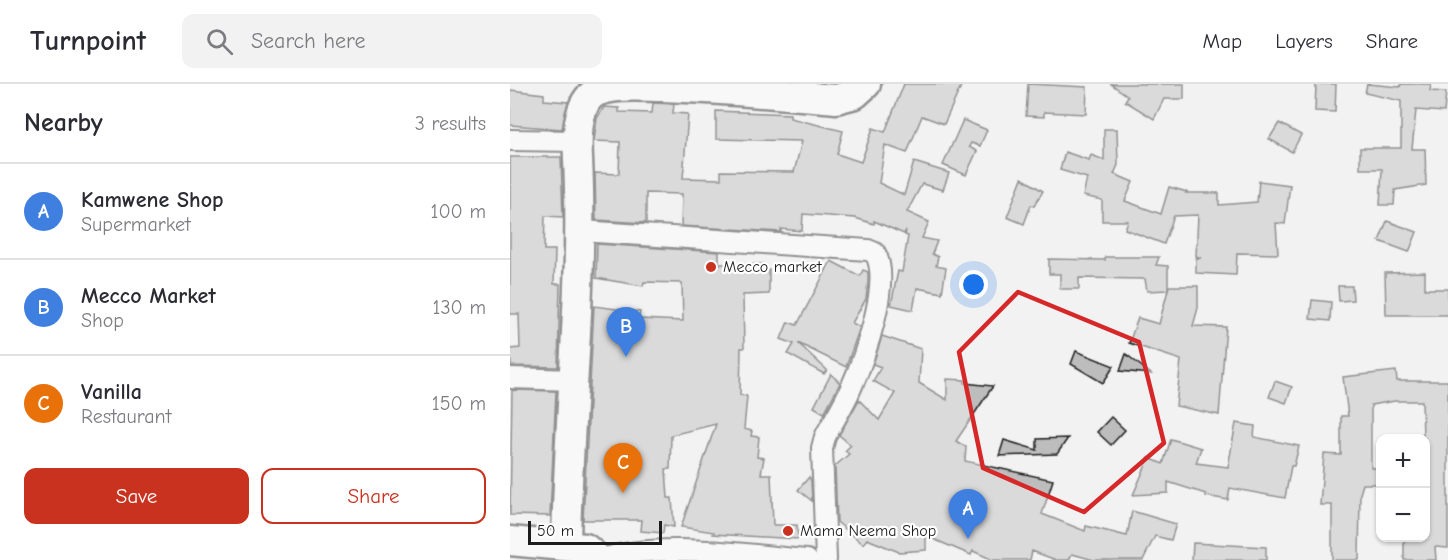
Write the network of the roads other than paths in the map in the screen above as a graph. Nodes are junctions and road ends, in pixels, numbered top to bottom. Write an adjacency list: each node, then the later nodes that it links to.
1 (866, 84): 3 (street)
2 (510, 140): 3 (street)
3 (577, 141): 4 (street)
4 (581, 231): 6 (street); 11 (street)
5 (510, 378): 6 (street)
6 (574, 380): 8 (street)
7 (510, 541): 8 (street)
8 (566, 545): 9 (street)
9 (599, 560): 10 (street)
10 (807, 560)
11 (826, 560)

